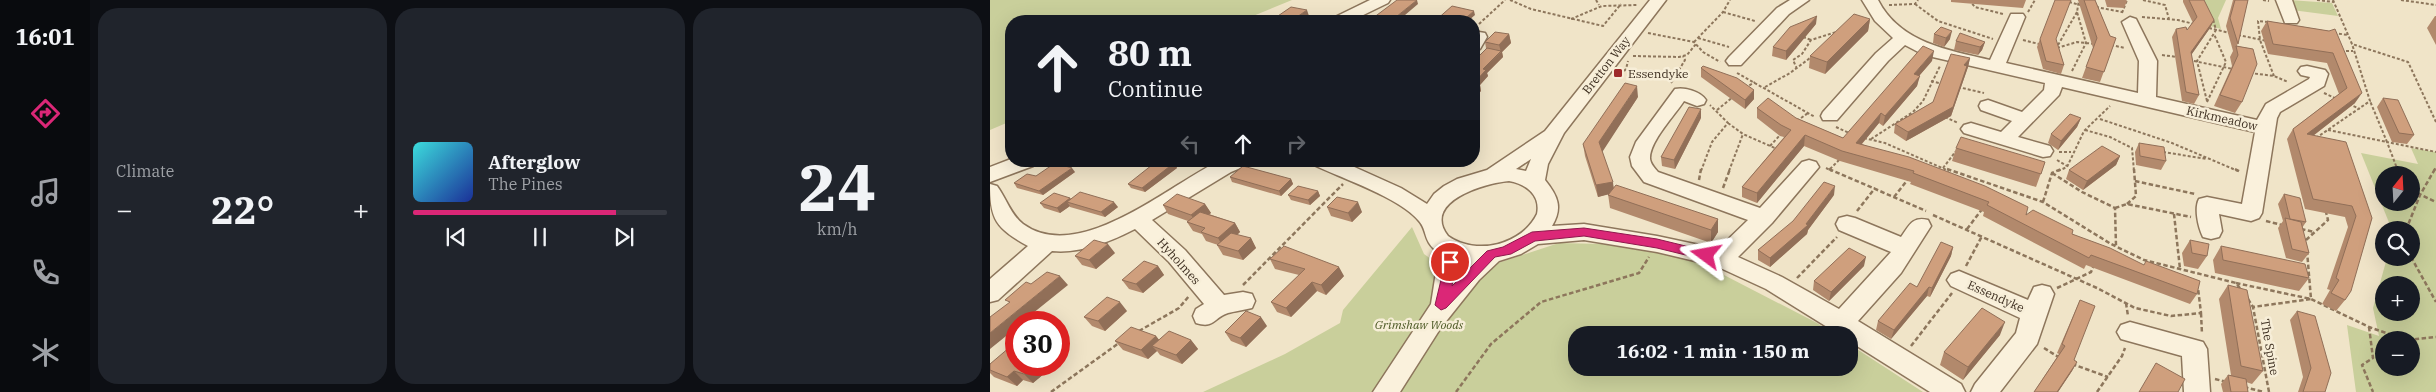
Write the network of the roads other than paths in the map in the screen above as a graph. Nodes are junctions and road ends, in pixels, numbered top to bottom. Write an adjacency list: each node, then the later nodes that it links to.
1 (1382, 0): 5 (street)
2 (1658, 0): 20 (street, Bretton Way)
3 (1801, 0): 9 (street)
4 (1868, 2): 8 (street, Kirkmeadow)
5 (1351, 15)
6 (2133, 20): 14 (street)
7 (2009, 30): 10 (street)
8 (1902, 38): 10 (street, Kirkmeadow); 16 (street)
9 (1732, 59)
10 (1996, 67): 12 (street, Kirkmeadow)
11 (2312, 78): 18 (street)
12 (2060, 82): 14 (street, Kirkmeadow); 17 (street)
13 (1682, 94): 35 (street)
14 (2147, 100): 18 (street, Kirkmeadow)
15 (1988, 106): 17 (street)
16 (1830, 112)
17 (2024, 119): 21 (street)
18 (2265, 128): 36 (street, Kirkmeadow)
19 (1971, 129): 21 (street)
20 (1555, 131): 28 (street, Bretton Way); 29 (street, Bretton Way)
21 (2005, 139): 22 (street)
22 (2043, 150)
23 (1011, 167): 27 (street)
24 (1224, 167): 34 (street)
25 (1337, 167): 32 (street)
26 (1809, 167): 35 (street)
27 (990, 175)
28 (1494, 175): 29 (street); 31 (street)
29 (1534, 182): 33 (street)
30 (990, 191): 42 (street)
31 (1449, 192): 32 (street); 37 (street)
32 (1398, 194): 37 (street)
33 (1549, 212): 40 (street); 41 (street)
34 (1138, 218): 42 (street); 49 (street, Hyholmes)
35 (1764, 218): 46 (street)
36 (2209, 219)
37 (1432, 220): 44 (street)
38 (1847, 224): 43 (street)
39 (1920, 226): 43 (street)
40 (1584, 232): 41 (street); 46 (street)
41 (1532, 236): 45 (street)
42 (1044, 245): 48 (street)
43 (1904, 248): 51 (street)
44 (1451, 249): 45 (street); 50 (street)
45 (1491, 254): 50 (street)
46 (1722, 259): 51 (street)
47 (1959, 280): 56 (street, Essendyke)
48 (990, 293)
49 (1219, 303)
50 (1441, 305): 54 (street)
51 (1841, 323): 55 (street)
52 (2130, 332): 53 (street)
53 (2197, 383)
54 (1386, 392)
55 (1952, 392)
56 (1984, 392)

